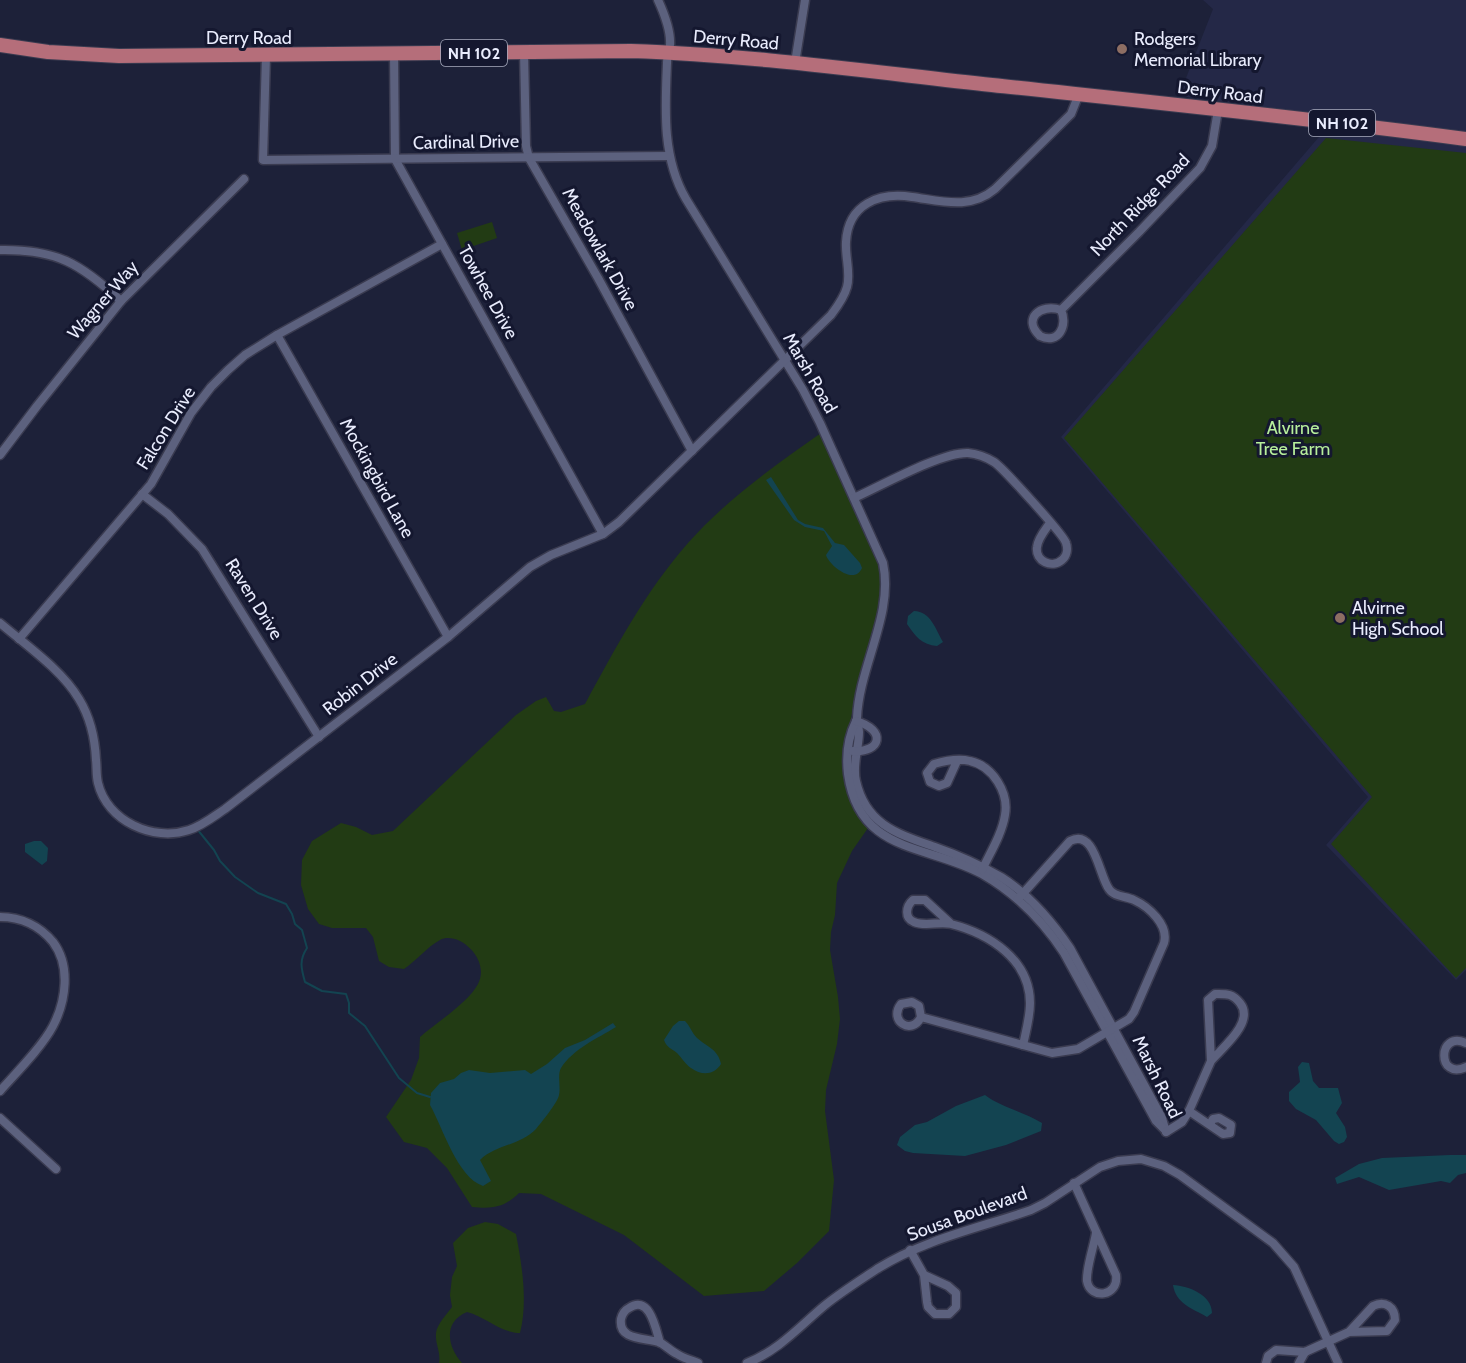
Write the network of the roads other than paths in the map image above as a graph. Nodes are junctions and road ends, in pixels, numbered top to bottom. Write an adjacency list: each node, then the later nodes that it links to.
1 (658, 0): 5 (street, Marsh Road)
2 (805, 0): 8 (street)
3 (0, 45): 7 (main road, Derry Road / NH 102)
4 (524, 52): 5 (main road, Derry Road / NH 102); 6 (main road, Derry Road / NH 102); 13 (street, Meadowlark Drive)
5 (668, 52): 8 (main road, Derry Road / NH 102); 12 (street, Marsh Road)
6 (394, 53): 7 (main road, Derry Road / NH 102); 14 (street, Towhee Drive)
7 (266, 56): 14 (street, Cardinal Drive)
8 (795, 63): 9 (main road, Derry Road / NH 102)
9 (1079, 94): 10 (main road, Derry Road / NH 102); 21 (street, Robin Drive)
10 (1218, 110): 11 (main road, Derry Road / NH 102); 19 (street, North Ridge Road)
11 (1466, 139)
12 (669, 156): 13 (street, Cardinal Drive); 21 (street, Marsh Road)
13 (529, 158): 14 (street, Cardinal Drive); 22 (street, Meadowlark Drive)
14 (395, 159): 16 (street, Towhee Drive)
15 (244, 179): 18 (street, Wagner Way)
16 (442, 244): 20 (street, Falcon Drive); 27 (street, Towhee Drive)
17 (0, 250): 18 (street)
18 (121, 301): 23 (street, Wagner Way)
19 (1060, 310)
20 (277, 335): 24 (street, Falcon Drive); 29 (street, Mockingbird Lane)
21 (784, 361): 22 (street, Robin Drive); 25 (street, Marsh Road)
22 (692, 451): 27 (street, Robin Drive)
23 (0, 455)
24 (142, 494): 30 (street, Falcon Drive); 32 (street, Raven Drive)
25 (854, 498): 26 (street); 31 (street, Marsh Road)
26 (1050, 523): 26 (street)
27 (603, 534): 29 (street, Robin Drive)
28 (0, 623): 30 (street, Robin Drive)
29 (448, 637): 32 (street, Robin Drive)
30 (19, 639): 32 (street, Robin Drive)
31 (856, 721): 33 (street, Marsh Road); 33 (street)
32 (319, 737)
33 (852, 751): 35 (street, Marsh Road)
34 (957, 761): 35 (street)
35 (982, 870): 36 (street, Marsh Road)
36 (1021, 896): 40 (street, Marsh Road); 40 (street)
37 (0, 917): 45 (street)
38 (950, 923): 38 (street); 42 (street)
39 (921, 1017): 42 (street)
40 (1111, 1031): 42 (street); 46 (street, Marsh Road)
41 (1466, 1044): 44 (street)
42 (1023, 1045)
43 (1211, 1061): 43 (street); 46 (street)
44 (1466, 1067)
45 (0, 1091)
46 (1189, 1112): 48 (street)
47 (0, 1118): 49 (street)
48 (1209, 1124)
49 (56, 1169)
50 (1074, 1184): 51 (street); 52 (street, Sousa Boulevard); 55 (street, Sousa Boulevard)
51 (1096, 1233): 51 (street)
52 (910, 1250): 53 (street); 59 (street, Sousa Boulevard)
53 (924, 1275): 53 (street)
54 (1349, 1332): 54 (street); 55 (street)
55 (1329, 1342): 57 (street); 62 (street, Sousa Boulevard)
56 (660, 1343): 56 (street); 58 (street)
57 (1305, 1352): 60 (street); 61 (street)
58 (698, 1363)
59 (747, 1363)
60 (1266, 1363)
61 (1299, 1363)
62 (1338, 1363)

